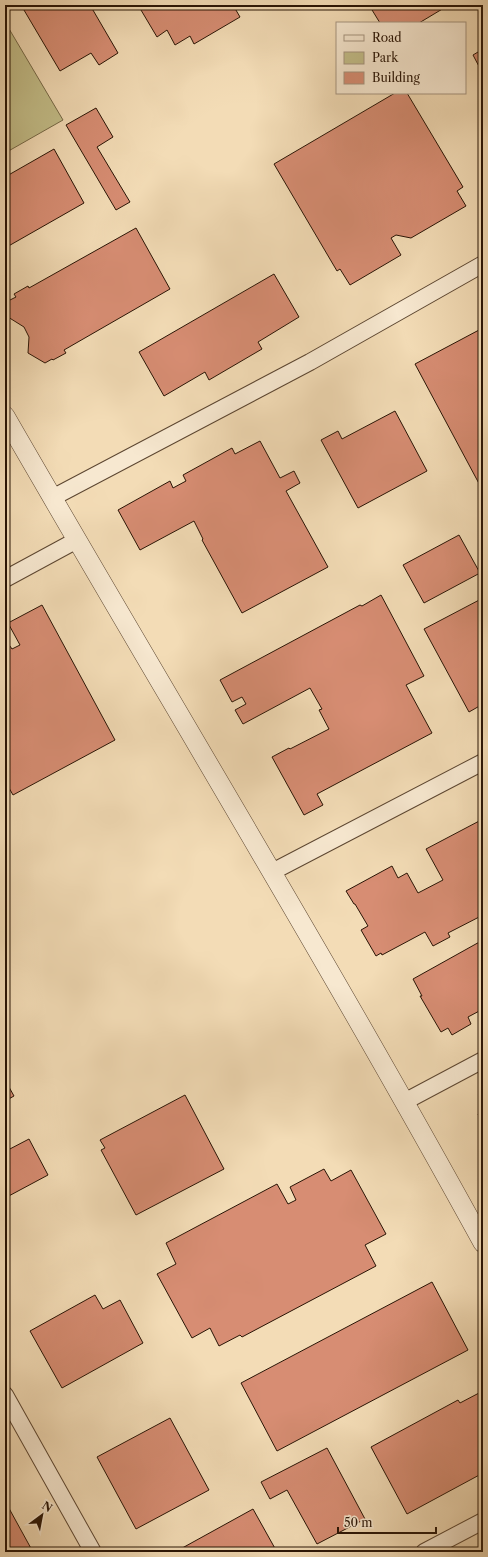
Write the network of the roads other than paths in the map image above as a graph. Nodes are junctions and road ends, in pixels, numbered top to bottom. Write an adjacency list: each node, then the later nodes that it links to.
1 (483, 264): 3 (street)
2 (5, 416): 3 (street)
3 (52, 498): 4 (street)
4 (77, 540): 5 (street); 7 (street)
5 (5, 579)
6 (483, 762): 7 (street)
7 (272, 872): 9 (street)
8 (483, 1060): 9 (street)
9 (404, 1102): 10 (street)
10 (483, 1243)
11 (5, 1395): 13 (street)
12 (483, 1521): 14 (street)
13 (93, 1552)
14 (424, 1552)

